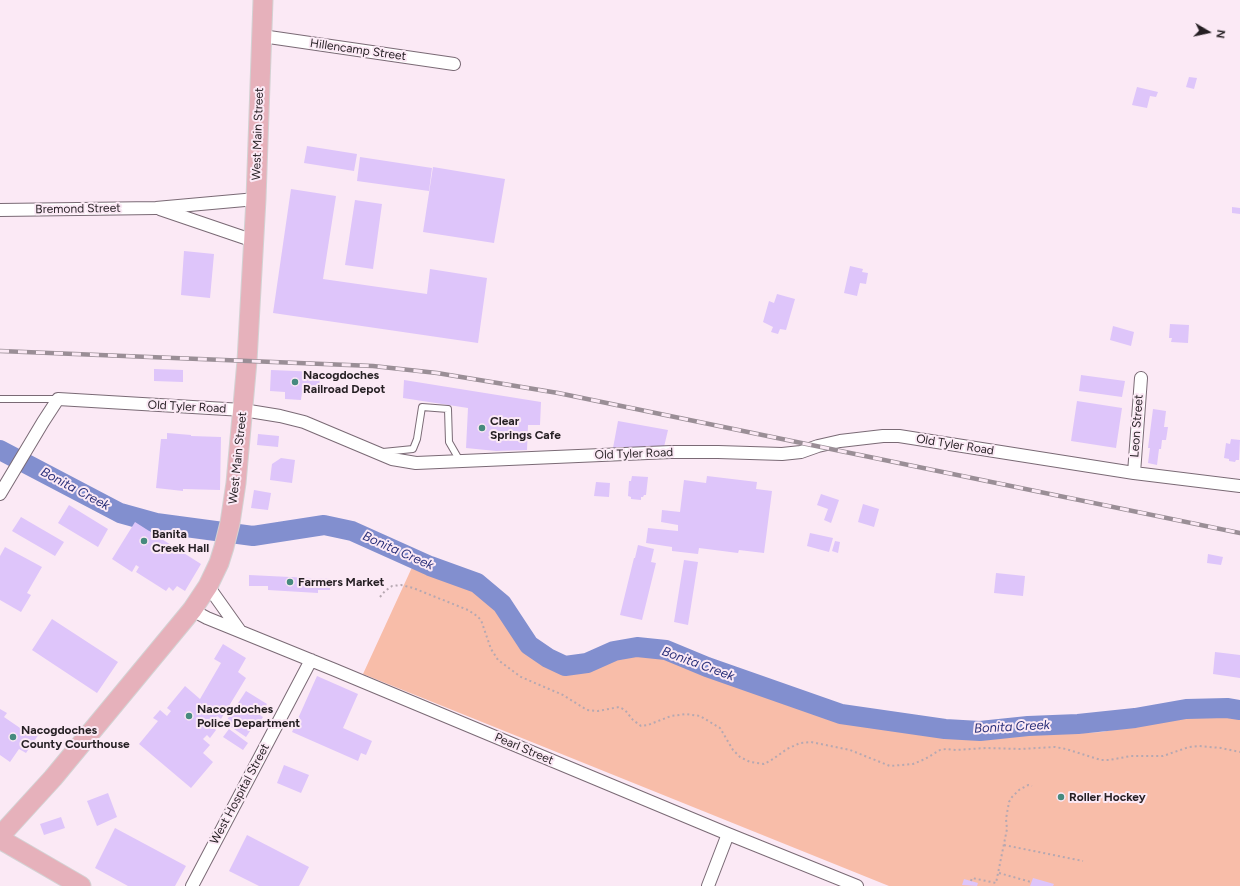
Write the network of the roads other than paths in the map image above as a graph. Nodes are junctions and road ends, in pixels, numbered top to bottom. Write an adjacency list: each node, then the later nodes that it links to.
1 (264, 0): 2 (main road, West Main Street)
2 (262, 36): 3 (street, Hillencamp Street); 4 (main road, West Main Street)
3 (454, 64)
4 (256, 200): 5 (street, Bremond Street); 7 (main road, West Main Street)
5 (156, 208): 6 (street, Bremond Street); 7 (street, Bremond Street)
6 (0, 210)
7 (254, 242): 11 (main road, West Main Street)
8 (1141, 378): 14 (street, Leon Street)
9 (0, 399): 10 (lane)
10 (58, 400): 11 (street, Old Tyler Road); 16 (street)
11 (243, 410): 12 (street, Old Tyler Road); 17 (main road, West Main Street)
12 (376, 453): 13 (street, Old Tyler Road); 13 (lane)
13 (460, 461): 14 (street, Old Tyler Road)
14 (1134, 474): 15 (street, Old Tyler Road)
15 (1240, 486)
16 (0, 494)
17 (208, 586): 18 (main road, West Main Street); 19 (street)
18 (192, 610): 19 (street, Pearl Street); 22 (main road, West Main Street)
19 (240, 631): 20 (street, Pearl Street)
20 (311, 660): 21 (street, Pearl Street); 24 (street, West Hospital Street)
21 (728, 834): 25 (street); 26 (street, Pearl Street)
22 (0, 838): 23 (main road)
23 (81, 886)
24 (192, 886)
25 (708, 886)
26 (857, 886)

